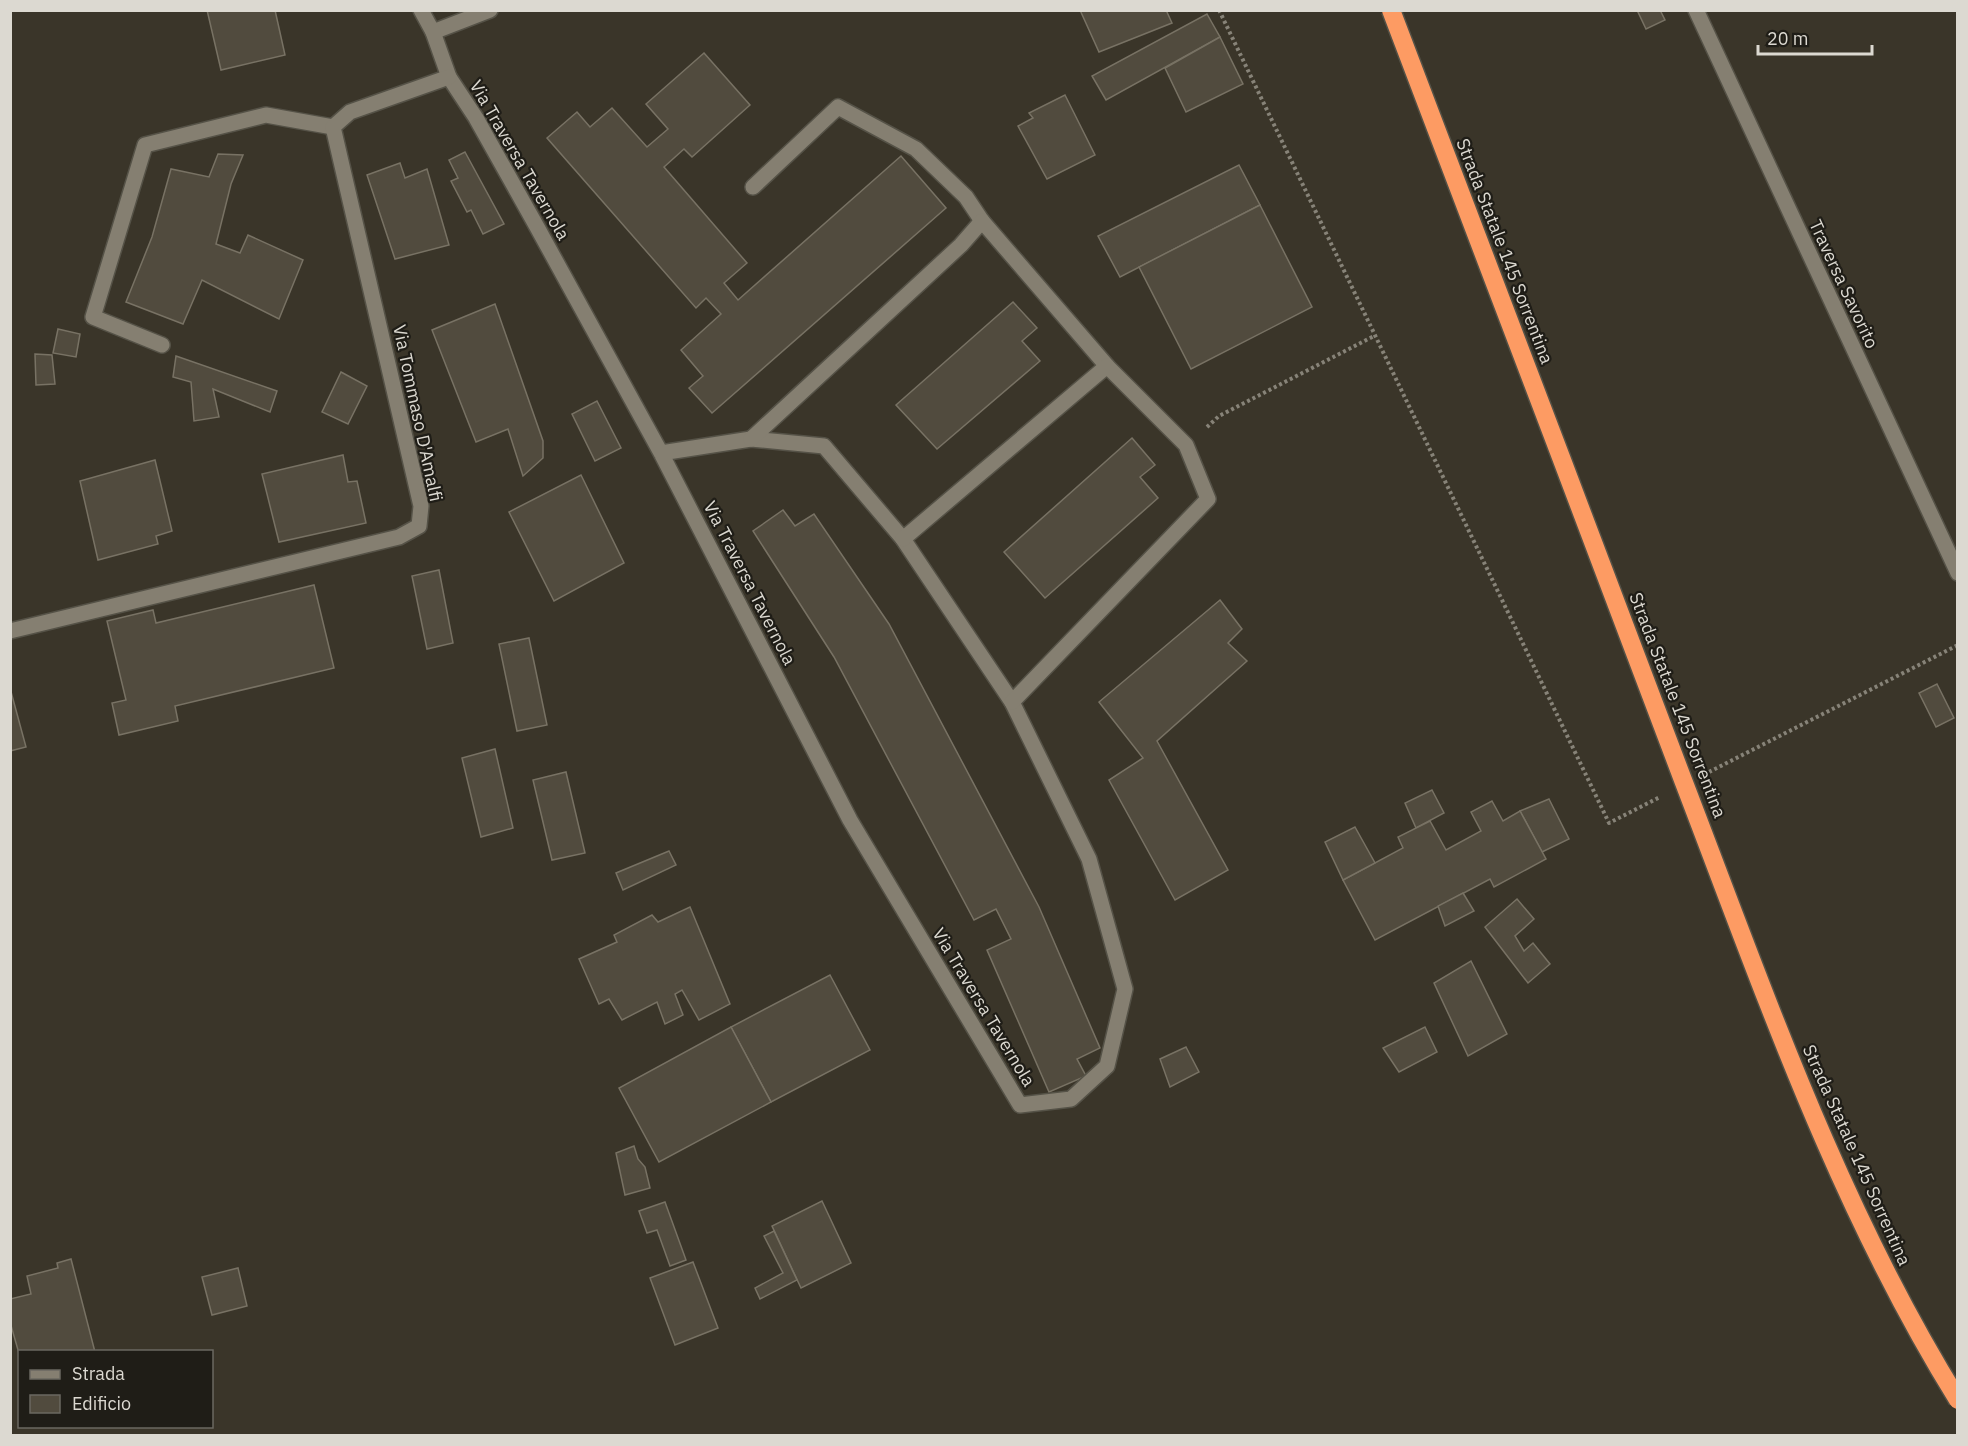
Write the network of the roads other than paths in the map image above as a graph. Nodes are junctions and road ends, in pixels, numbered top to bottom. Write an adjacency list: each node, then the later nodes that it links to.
1 (422, 10): 5 (street, Via Traversa Tavernola)
2 (490, 10): 5 (street)
3 (1391, 10): 18 (highway, Strada Statale 145 Sorrentina, bridge)
4 (1696, 10): 15 (street, Traversa Savorito)
5 (433, 32): 6 (street, Via Traversa Tavernola)
6 (449, 77): 7 (street); 13 (street, Via Traversa Tavernola)
7 (333, 127): 10 (street); 16 (street, Via Tommaso D'Amalfi)
8 (753, 187): 9 (street)
9 (982, 221): 11 (street); 12 (street)
10 (162, 345)
11 (1107, 366): 14 (street); 17 (street)
12 (751, 439): 13 (street, Via Traversa Tavernola); 14 (street, Via Traversa Tavernola)
13 (661, 453): 17 (street, Via Traversa Tavernola)
14 (903, 539): 17 (street, Via Traversa Tavernola)
15 (1958, 573)
16 (10, 631)
17 (1012, 702)
18 (1958, 1400)

